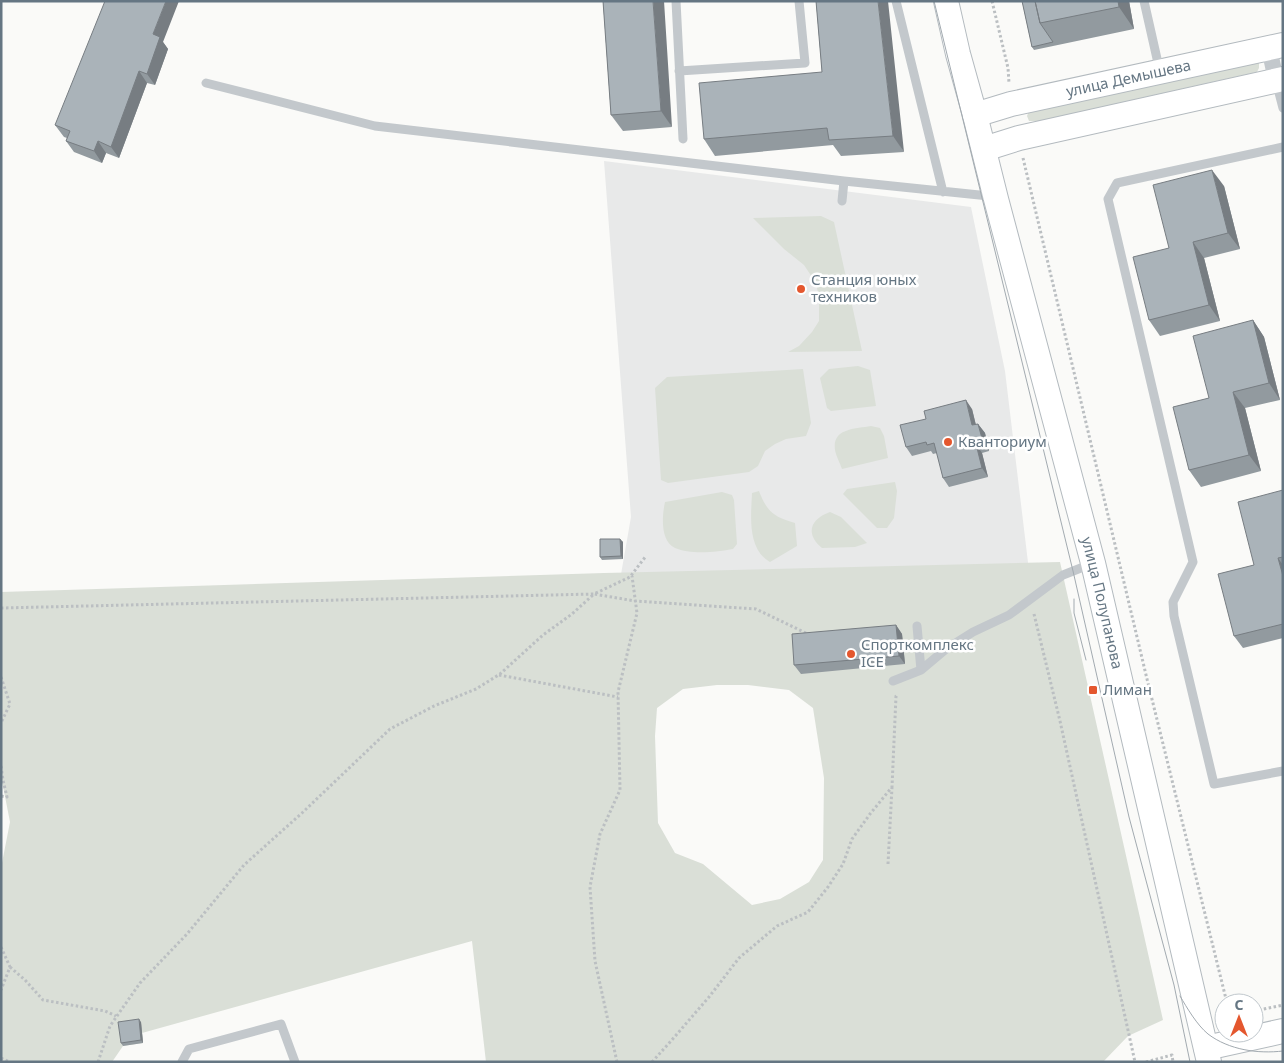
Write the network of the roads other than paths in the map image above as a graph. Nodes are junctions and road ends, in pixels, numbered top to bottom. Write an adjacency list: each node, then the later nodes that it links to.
1 (676, 1): 7 (lane)
2 (799, 1): 7 (lane)
3 (896, 1): 17 (lane)
4 (946, 1): 12 (street)
5 (1144, 1): 8 (lane)
6 (1276, 47): 8 (street, улица Демышева); 9 (street)
7 (680, 71): 13 (lane)
8 (1160, 72): 12 (street, улица Демышева)
9 (1279, 80): 11 (lane); 15 (street)
10 (206, 83): 16 (lane)
11 (1283, 108)
12 (975, 115): 15 (street, улица Полупанова)
13 (683, 139)
14 (1283, 147): 24 (lane)
15 (984, 149): 19 (street, улица Полупанова)
16 (844, 182): 17 (lane); 18 (lane)
17 (943, 192): 19 (lane)
18 (842, 200)
19 (996, 200): 20 (street, улица Полупанова)
20 (1093, 563): 22 (lane); 26 (street, улица Полупанова)
21 (917, 626): 22 (lane)
22 (921, 670): 23 (lane)
23 (893, 681)
24 (1283, 771)
25 (1283, 1031): 26 (street)
26 (1208, 1055)
27 (182, 1062): 28 (lane)
28 (295, 1062)

